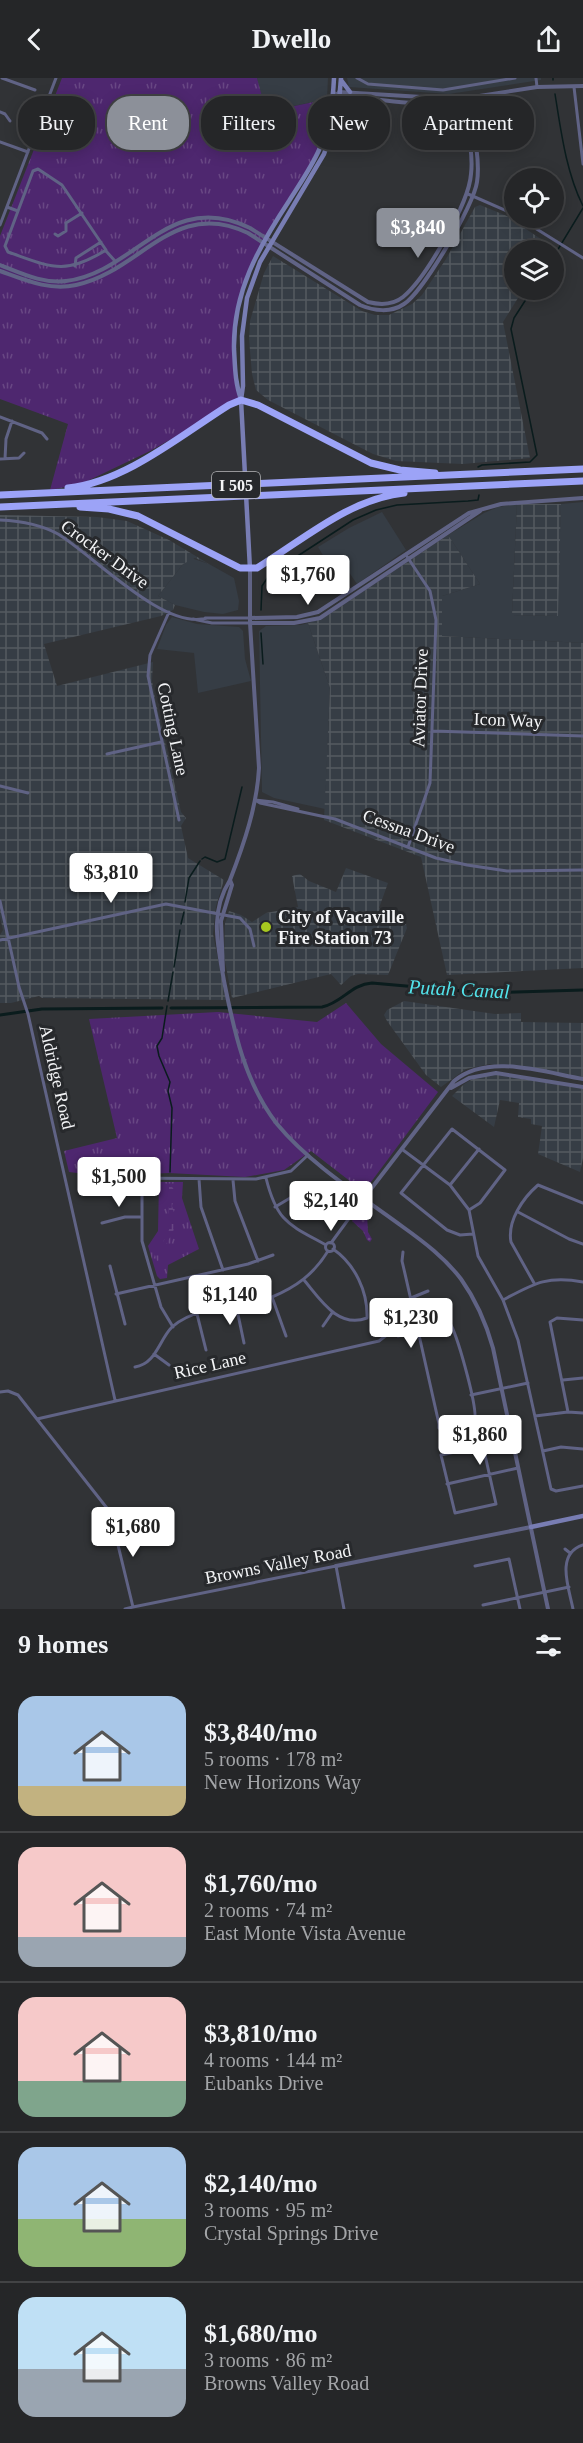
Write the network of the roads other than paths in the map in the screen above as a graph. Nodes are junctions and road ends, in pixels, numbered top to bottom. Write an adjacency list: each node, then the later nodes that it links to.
1 (2, 78): 11 (street)
2 (56, 78): 23 (street)
3 (334, 78): 13 (main road)
4 (357, 78): 5 (street)
5 (514, 78)
6 (536, 78): 9 (street)
7 (341, 79): 12 (main road); 14 (main road)
8 (583, 86): 10 (street)
9 (537, 87): 10 (street); 16 (street)
10 (574, 87): 24 (street)
11 (34, 90)
12 (350, 92): 14 (street); 15 (street)
13 (333, 93): 14 (street); 34 (main road)
14 (340, 94): 17 (street); 36 (main road)
15 (409, 96)
16 (479, 96)
17 (402, 101)
18 (0, 112): 19 (street)
19 (10, 121)
20 (0, 142): 23 (street)
21 (470, 150): 25 (street)
22 (476, 150): 26 (street)
23 (28, 152): 27 (street)
24 (583, 164)
25 (468, 194): 26 (street); 36 (street)
26 (474, 197): 28 (street); 36 (street)
27 (7, 207): 29 (street); 31 (street)
28 (504, 210)
29 (18, 211): 30 (street); 41 (street)
30 (82, 213): 33 (street); 35 (street)
31 (0, 225)
32 (535, 228): 38 (street)
33 (55, 234)
34 (264, 240): 36 (street); 39 (street); 42 (street); 43 (main road)
35 (101, 242): 37 (street); 41 (street)
36 (271, 245): 43 (main road)
37 (106, 250): 39 (street); 41 (street)
38 (583, 258)
39 (115, 261): 40 (street)
40 (0, 265)
41 (75, 266)
42 (0, 271)
43 (241, 400): 51 (highway); 55 (highway); 63 (main road)
44 (0, 417): 45 (street)
45 (12, 421): 46 (street); 49 (street)
46 (47, 439)
47 (24, 453): 49 (street)
48 (0, 459): 49 (street)
49 (5, 459)
50 (583, 470): 51 (highway, I 505)
51 (461, 475): 55 (highway, I 505)
52 (583, 481): 53 (highway, I 505)
53 (469, 486): 57 (highway, I 505); 63 (highway)
54 (0, 495): 55 (highway, I 505)
55 (10, 495)
56 (583, 498): 59 (street)
57 (54, 505): 58 (highway, I 505); 63 (highway)
58 (0, 507)
59 (484, 508): 61 (street); 62 (street)
60 (0, 520): 65 (street, Crocker Drive)
61 (406, 555): 62 (street, Aviator Drive); 64 (street)
62 (409, 560): 68 (street); 69 (street, Aviator Drive)
63 (250, 569): 67 (street)
64 (337, 600): 67 (street); 68 (street)
65 (168, 612): 66 (street, Crocker Drive); 71 (street, Cotting Lane)
66 (192, 618): 67 (street, Crocker Drive); 67 (street, Crocker Drive)
67 (250, 620): 68 (street); 75 (street)
68 (306, 622)
69 (433, 731): 70 (street, Icon Way); 77 (street, Aviator Drive)
70 (583, 736)
71 (161, 742): 72 (street); 76 (street, Cotting Lane)
72 (107, 754)
73 (0, 786): 74 (street)
74 (28, 793)
75 (255, 800): 77 (street, Cessna Drive); 80 (street)
76 (179, 820)
77 (407, 847): 78 (street, Cessna Drive)
78 (583, 870)
79 (0, 901): 81 (street, Aldridge Road)
80 (221, 913): 81 (street); 83 (street); 89 (street)
81 (8, 938): 82 (street); 147 (street, Aldridge Road)
82 (0, 940)
83 (254, 946)
84 (583, 1079): 86 (street)
85 (583, 1087): 86 (street)
86 (450, 1088): 88 (street)
87 (479, 1149): 90 (street); 96 (street); 101 (street)
88 (403, 1150): 90 (street); 97 (street)
89 (308, 1155): 92 (street); 97 (street)
90 (423, 1165): 96 (street); 105 (street)
91 (142, 1178): 93 (street); 95 (street); 103 (street)
92 (266, 1178): 94 (street); 99 (street)
93 (199, 1179): 94 (street); 115 (street)
94 (233, 1180): 113 (street)
95 (94, 1183)
96 (450, 1185): 101 (street)
97 (364, 1198): 106 (street); 144 (street)
98 (583, 1203): 102 (street)
99 (275, 1207): 100 (street); 108 (street)
100 (325, 1207)
101 (469, 1210): 105 (street)
102 (518, 1212): 107 (street); 118 (street)
103 (140, 1217): 104 (street); 119 (street)
104 (102, 1223)
105 (473, 1234): 124 (street)
106 (332, 1243): 108 (street); 109 (street)
107 (583, 1244)
108 (326, 1245): 110 (street)
109 (333, 1249): 110 (street); 126 (street)
110 (328, 1251): 116 (street)
111 (403, 1252): 123 (street)
112 (273, 1255): 113 (street)
113 (258, 1261): 115 (street)
114 (110, 1266): 121 (street)
115 (222, 1270): 119 (street)
116 (304, 1280): 122 (street); 126 (street)
117 (583, 1282): 118 (street)
118 (534, 1283): 124 (street)
119 (154, 1285): 121 (street); 131 (street)
120 (428, 1292): 123 (street)
121 (116, 1294): 129 (street)
122 (272, 1297): 125 (street); 134 (street)
123 (411, 1298): 132 (street)
124 (502, 1300): 143 (street)
125 (236, 1305): 127 (street); 136 (street)
126 (332, 1313): 130 (street)
127 (197, 1314): 131 (street); 137 (street)
128 (583, 1320): 142 (street)
129 (125, 1324)
130 (323, 1326)
131 (172, 1327): 138 (street)
132 (418, 1332): 135 (street); 146 (street); 146 (street)
133 (388, 1334): 147 (street, Rice Lane)
134 (286, 1336)
135 (398, 1336)
136 (244, 1343)
137 (206, 1350)
138 (154, 1354): 139 (street); 140 (street)
139 (169, 1365)
140 (135, 1366)
141 (583, 1378): 142 (street)
142 (563, 1380): 148 (street)
143 (528, 1383): 144 (street); 150 (street)
144 (502, 1389): 146 (street); 154 (street)
145 (0, 1392): 151 (street)
146 (471, 1395)
147 (115, 1400): 151 (street, Rice Lane)
148 (568, 1412): 149 (street); 150 (street)
149 (583, 1413)
150 (535, 1416): 153 (street)
151 (37, 1419): 169 (street)
152 (583, 1449): 153 (street)
153 (543, 1451): 157 (street)
154 (518, 1468): 155 (street); 159 (street)
155 (491, 1474): 156 (street); 156 (street); 156 (street)
156 (447, 1484)
157 (583, 1486)
158 (583, 1516): 159 (main road, Browns Valley Road)
159 (531, 1527): 163 (street, Browns Valley Road); 166 (street)
160 (583, 1545): 162 (street)
161 (565, 1549): 162 (street)
162 (570, 1553): 165 (street)
163 (336, 1566): 169 (street, Browns Valley Road); 171 (street)
164 (475, 1566): 167 (street)
165 (569, 1587): 166 (street); 174 (street)
166 (544, 1592): 167 (street); 173 (street)
167 (518, 1598): 168 (street); 172 (street)
168 (483, 1605)
169 (133, 1608): 170 (street, Browns Valley Road)
170 (125, 1609)
171 (344, 1609)
172 (520, 1609)
173 (548, 1609)
174 (573, 1609)

